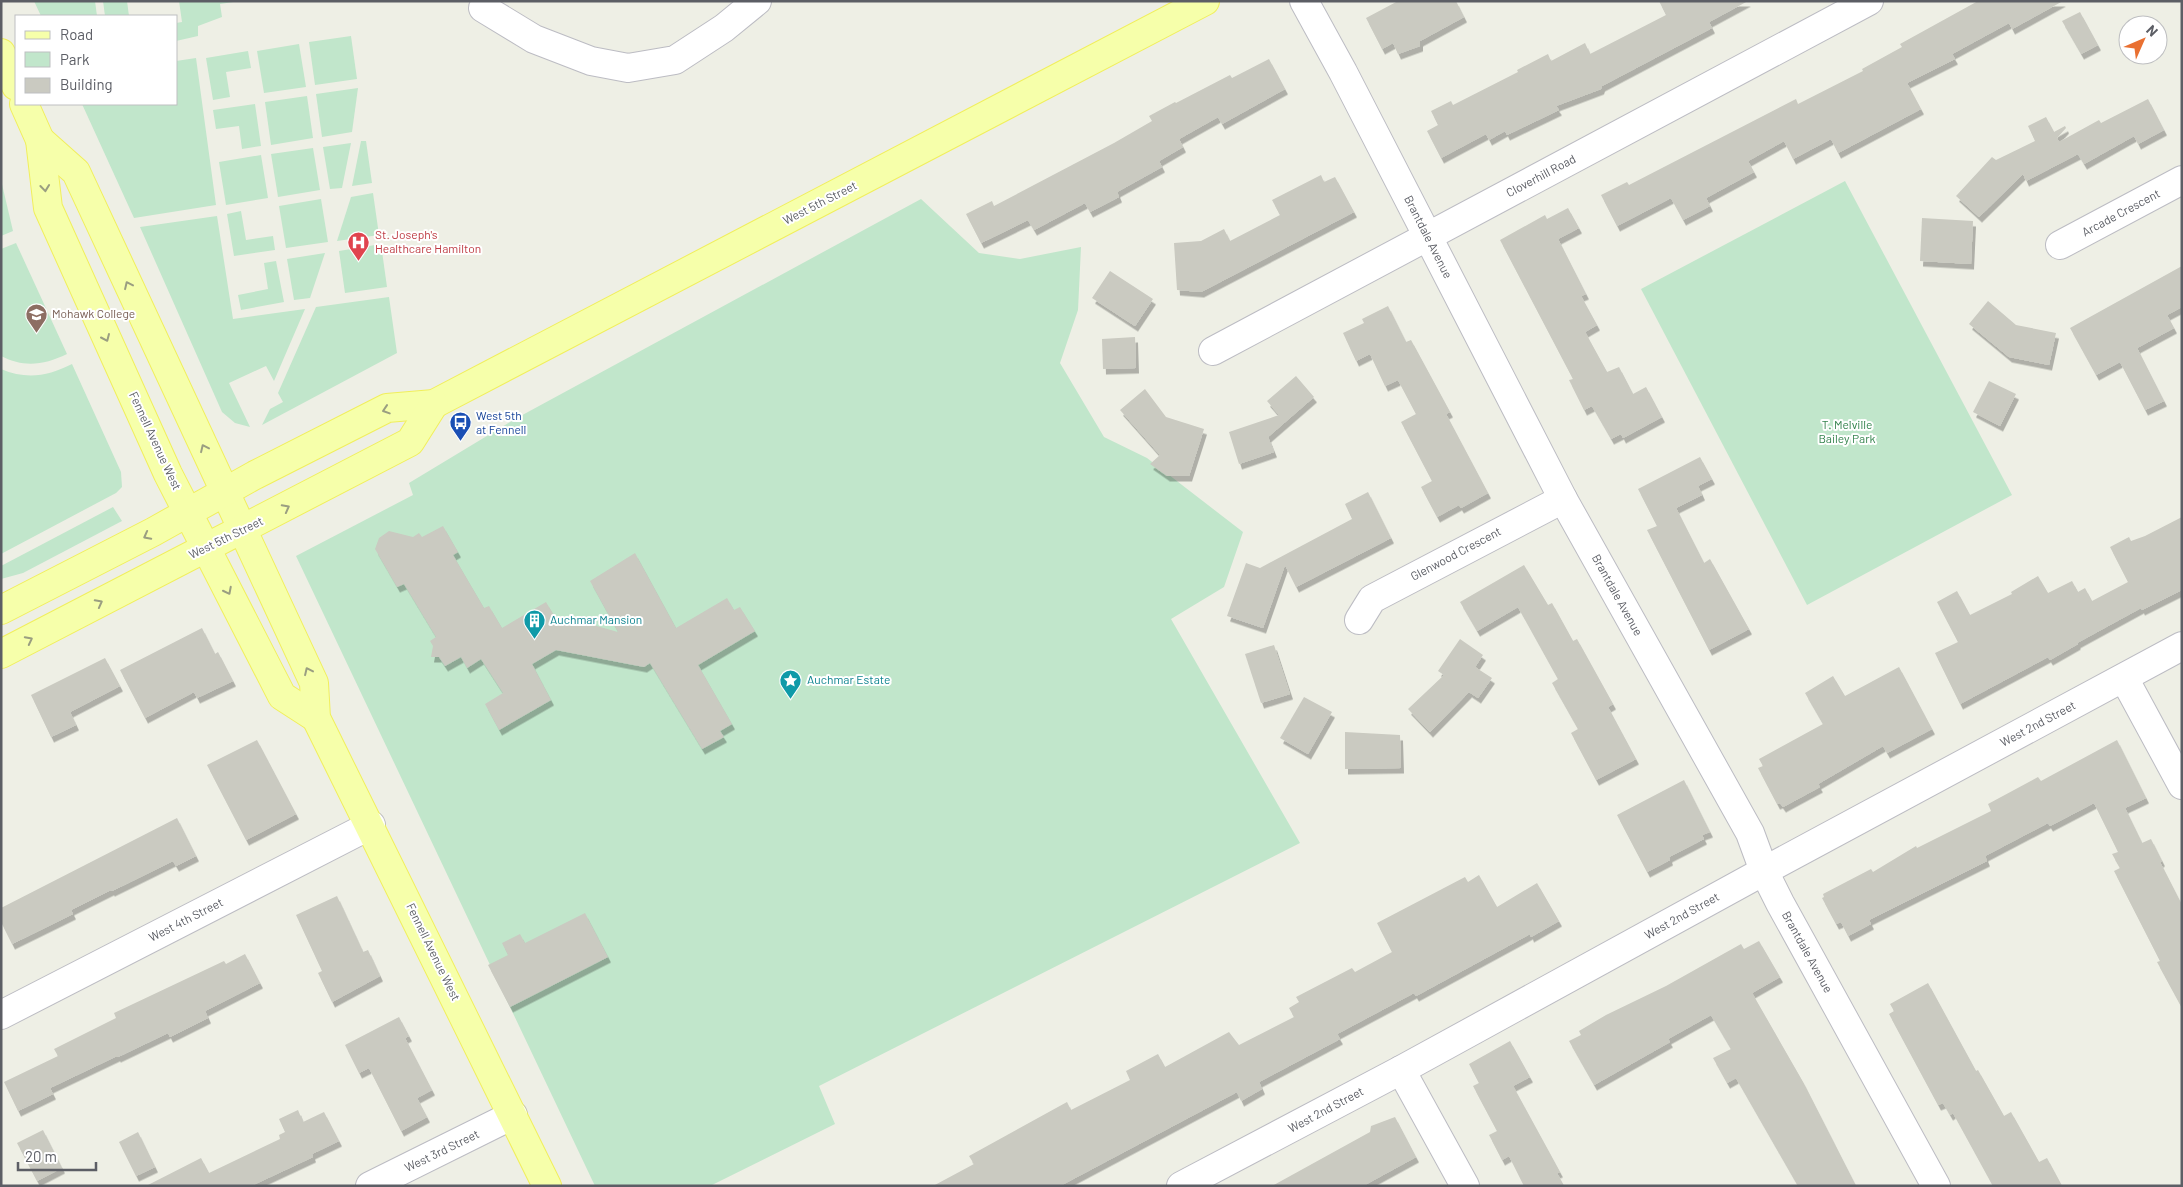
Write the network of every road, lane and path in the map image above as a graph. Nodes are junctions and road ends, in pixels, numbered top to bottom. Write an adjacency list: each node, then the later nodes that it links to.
1 (757, 1): 5 (street)
2 (1205, 1): 14 (main road, West 5th Street)
3 (1304, 1): 11 (street, Brantdale Avenue)
4 (1869, 1): 11 (street, Cloverhill Road)
5 (483, 8)
6 (1, 53): 7 (main road)
7 (15, 84)
8 (24, 105): 9 (main road, Fennell Avenue West)
9 (40, 140): 15 (main road, Fennell Avenue West, one-way to 9); 17 (main road, Fennell Avenue West, one-way to 17)
10 (2182, 180): 12 (street, Arcade Crescent)
11 (1428, 237): 13 (street, Cloverhill Road); 16 (street, Brantdale Avenue)
12 (2060, 246)
13 (1213, 351)
14 (434, 404): 15 (main road, West 5th Street, one-way to 15); 18 (main road, West 5th Street, one-way to 14)
15 (225, 492): 17 (main road, West 5th Street); 18 (main road, Fennell Avenue West)
16 (1564, 499): 21 (street, Glenwood Crescent); 28 (street, Brantdale Avenue)
17 (189, 512): 19 (main road, Fennell Avenue West); 20 (main road, West 5th Street, one-way to 20)
18 (242, 530): 19 (main road, West 5th Street); 25 (main road, Fennell Avenue West, one-way to 18)
19 (206, 548): 23 (main road, West 5th Street, one-way to 19); 25 (main road, Fennell Avenue West, one-way to 25)
20 (1, 610)
21 (1358, 620)
22 (2182, 646): 24 (street, West 2nd Street)
23 (1, 654)
24 (2124, 678): 26 (street); 28 (street, West 2nd Street)
25 (316, 718): 27 (main road, Fennell Avenue West)
26 (2182, 785)
27 (371, 825): 29 (street, West 4th Street); 31 (main road, Fennell Avenue West)
28 (1764, 871): 30 (street, West 2nd Street); 36 (street, Brantdale Avenue)
29 (1, 1015)
30 (1401, 1070): 34 (street, West 2nd Street); 35 (street)
31 (513, 1115): 32 (street, West 3rd Street); 33 (main road, Fennell Avenue West)
32 (370, 1186)
33 (548, 1186)
34 (1181, 1186)
35 (1465, 1186)
36 (1936, 1186)

